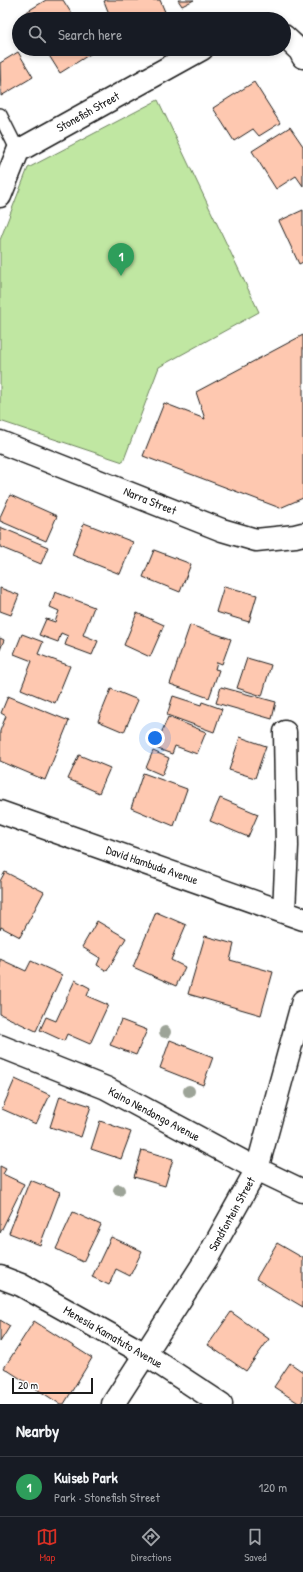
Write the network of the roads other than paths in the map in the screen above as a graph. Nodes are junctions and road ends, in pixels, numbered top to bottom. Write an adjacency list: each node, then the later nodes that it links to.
1 (291, 43): 3 (street)
2 (189, 56): 5 (street, Stonefish Street)
3 (303, 57)
4 (0, 115): 5 (lane)
5 (18, 151): 6 (street)
6 (0, 196)
7 (0, 442): 8 (street, Narra Street)
8 (303, 534)
9 (285, 732): 11 (street)
10 (0, 812): 11 (street, David Hambuda Avenue)
11 (293, 916)
12 (303, 1001): 14 (street, Sandfontein Street)
13 (0, 1046): 14 (street, Kaino Nendongo Avenue)
14 (257, 1169): 15 (street, Kaino Nendongo Avenue); 17 (street, Sandfontein Street)
15 (303, 1190)
16 (0, 1277): 17 (street, Menesia Kamatuto Avenue)
17 (145, 1354): 18 (street, Sandfontein Street); 19 (street, Menesia Kamatuto Avenue)
18 (113, 1404)
19 (221, 1404)

